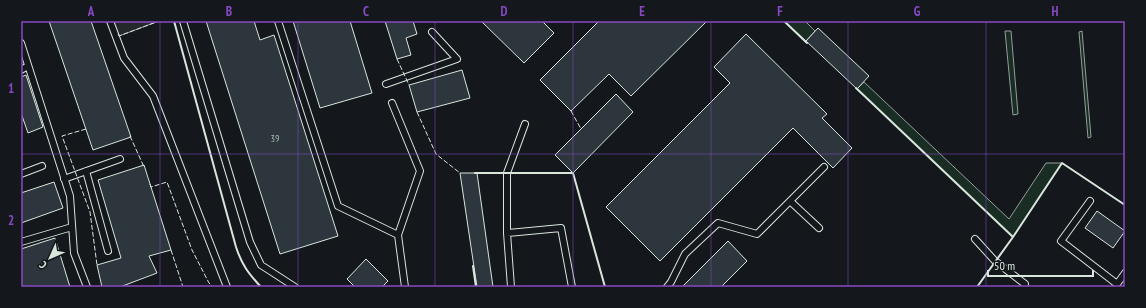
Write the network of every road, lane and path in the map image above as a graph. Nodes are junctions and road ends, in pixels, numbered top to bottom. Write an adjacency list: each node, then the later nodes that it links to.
1 (110, 21): 29 (lane)
2 (183, 21): 30 (lane)
3 (278, 21): 22 (lane)
4 (432, 32): 8 (lane)
5 (21, 43): 6 (lane)
6 (28, 66): 7 (lane); 16 (lane)
7 (21, 70)
8 (386, 84)
9 (392, 102): 22 (lane)
10 (525, 124): 21 (lane)
11 (120, 159): 14 (lane)
12 (42, 166): 15 (lane)
13 (824, 167): 17 (lane)
14 (86, 171): 16 (lane); 25 (lane)
15 (21, 174)
16 (64, 179): 19 (lane)
17 (790, 201): 20 (lane); 34 (lane)
18 (1090, 201): 27 (lane)
19 (72, 227): 24 (lane); 28 (lane)
20 (819, 228)
21 (507, 233): 32 (lane); 33 (lane)
22 (398, 235): 31 (lane)
23 (975, 239): 35 (lane)
24 (21, 242)
25 (108, 251)
26 (1125, 273): 27 (lane)
27 (1119, 286)
28 (87, 287)
29 (227, 287)
30 (295, 287)
31 (405, 287)
32 (511, 287)
33 (572, 287)
34 (667, 287)
35 (1024, 287)

